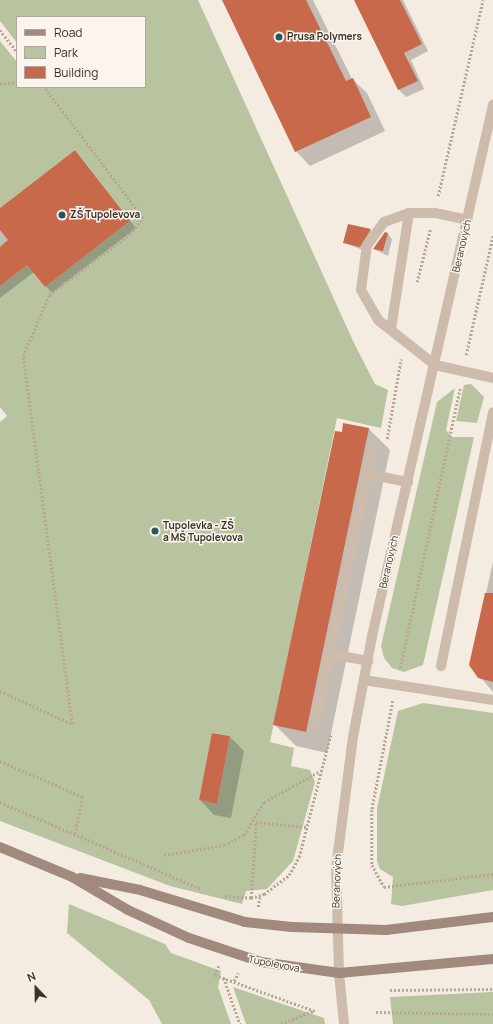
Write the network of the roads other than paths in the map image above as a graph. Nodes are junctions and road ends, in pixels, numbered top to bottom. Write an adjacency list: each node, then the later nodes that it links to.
1 (493, 105): 3 (street, Beranových)
2 (409, 213): 3 (street); 4 (street); 4 (street)
3 (468, 220): 5 (street, Beranových)
4 (391, 330): 5 (street)
5 (435, 365): 6 (street); 10 (street, Beranových)
6 (493, 378)
7 (493, 412): 13 (street)
8 (373, 449): 9 (street)
9 (368, 474): 10 (street); 11 (street)
10 (408, 482): 12 (street, Beranových)
11 (330, 654): 12 (street); 16 (street)
12 (368, 661): 14 (street, Beranových)
13 (441, 666)
14 (364, 680): 15 (street); 20 (street, Beranových)
15 (493, 700)
16 (315, 724)
17 (0, 847): 18 (main road, Tupolevova)
18 (72, 877): 20 (main road, Tupolevova); 22 (main road, Tupolevova)
19 (493, 917): 20 (main road, Tupolevova)
20 (336, 929): 22 (street, Beranových)
21 (493, 959): 22 (main road, Tupolevova)
22 (339, 973): 23 (street, Beranových)
23 (344, 1024)

